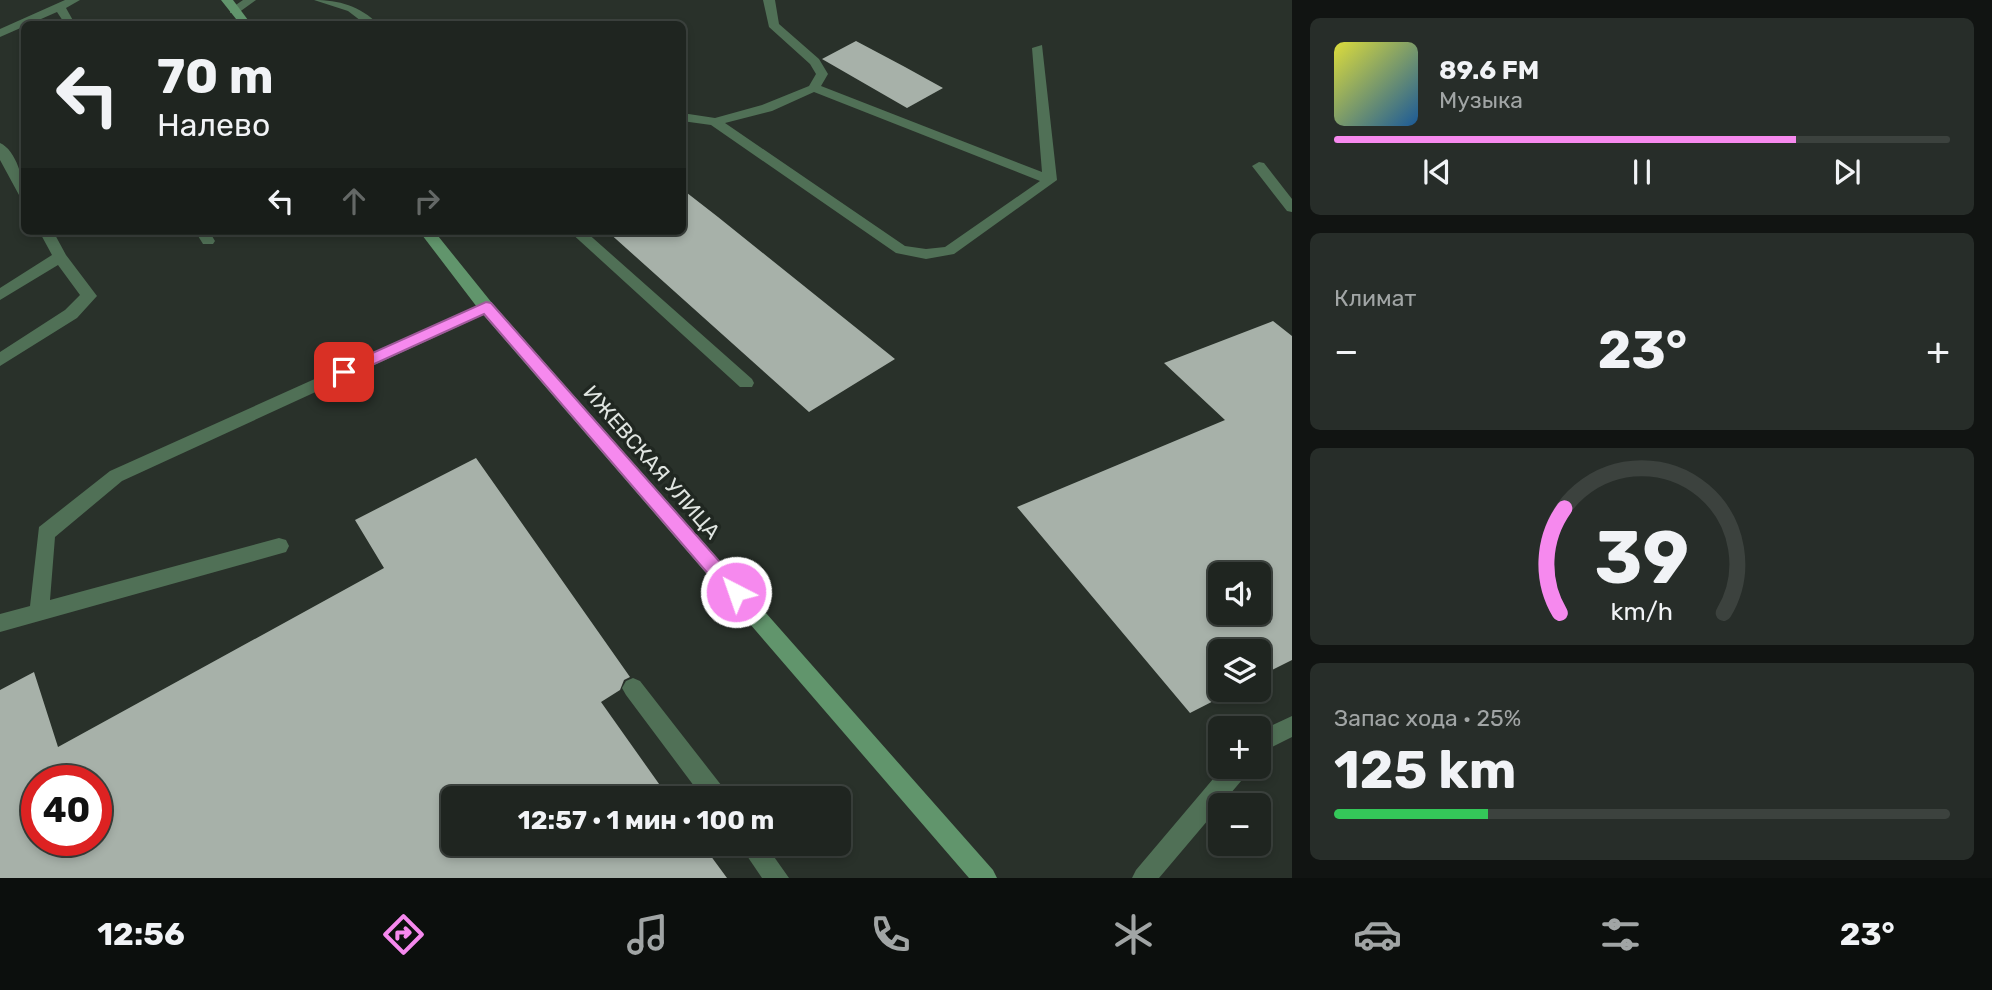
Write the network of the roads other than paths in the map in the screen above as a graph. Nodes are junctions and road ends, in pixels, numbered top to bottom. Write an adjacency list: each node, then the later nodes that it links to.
1 (74, 0): 6 (lane)
2 (250, 0): 5 (lane)
3 (320, 0): 10 (lane)
4 (769, 0): 14 (lane)
5 (230, 5): 9 (street)
6 (60, 8): 7 (lane); 8 (lane)
7 (29, 21)
8 (68, 21)
9 (243, 21)
10 (368, 21)
11 (21, 24): 12 (lane)
12 (0, 33)
13 (1038, 48): 19 (lane)
14 (814, 88): 16 (lane); 19 (lane)
15 (686, 118): 16 (lane)
16 (715, 122): 19 (lane)
17 (0, 146): 20 (lane)
18 (1259, 166): 21 (lane)
19 (1050, 180)
20 (21, 186)
21 (1292, 208)
22 (48, 235): 25 (lane)
23 (429, 235): 27 (street, ИЖЕВСКАЯ УЛИЦА)
24 (580, 235): 29 (lane)
25 (60, 257): 26 (lane); 28 (lane)
26 (0, 295)
27 (486, 307): 31 (lane); 40 (street, ИЖЕВСКАЯ УЛИЦА)
28 (0, 360)
29 (746, 383)
30 (279, 546): 31 (lane)
31 (39, 612): 32 (lane)
32 (0, 623)
33 (633, 688): 37 (lane)
34 (1292, 726): 35 (lane)
35 (1271, 737)
36 (1227, 779): 41 (lane)
37 (708, 786)
38 (760, 856): 39 (lane)
39 (777, 878)
40 (985, 878)
41 (1144, 878)

